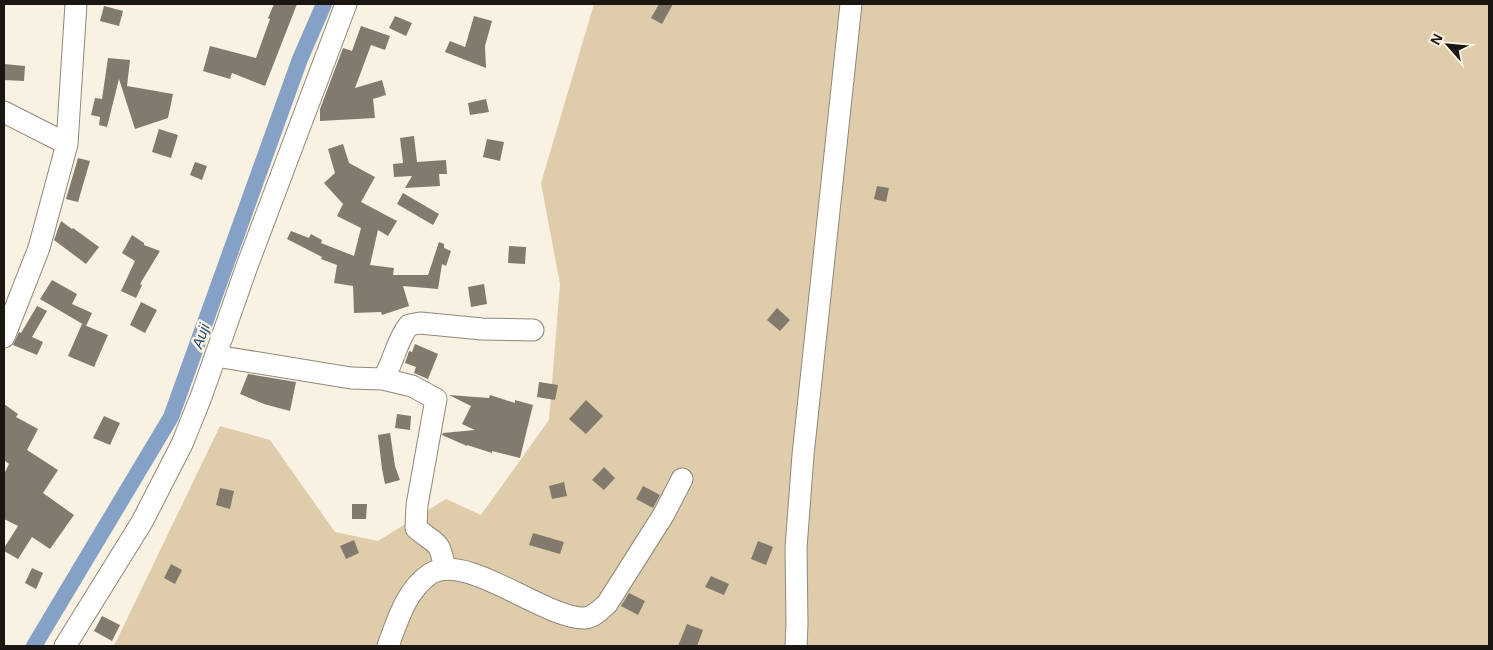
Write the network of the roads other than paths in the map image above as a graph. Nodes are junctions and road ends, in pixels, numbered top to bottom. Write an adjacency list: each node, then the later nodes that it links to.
1 (76, 4): 5 (street)
2 (346, 4): 8 (street)
3 (851, 4): 14 (street)
4 (4, 112): 5 (street)
5 (67, 144): 7 (street)
6 (533, 330): 9 (street)
7 (4, 336)
8 (216, 356): 9 (street); 12 (street)
9 (383, 379): 11 (street)
10 (682, 479): 11 (street)
11 (445, 569): 13 (street)
12 (65, 646)
13 (388, 646)
14 (796, 646)

